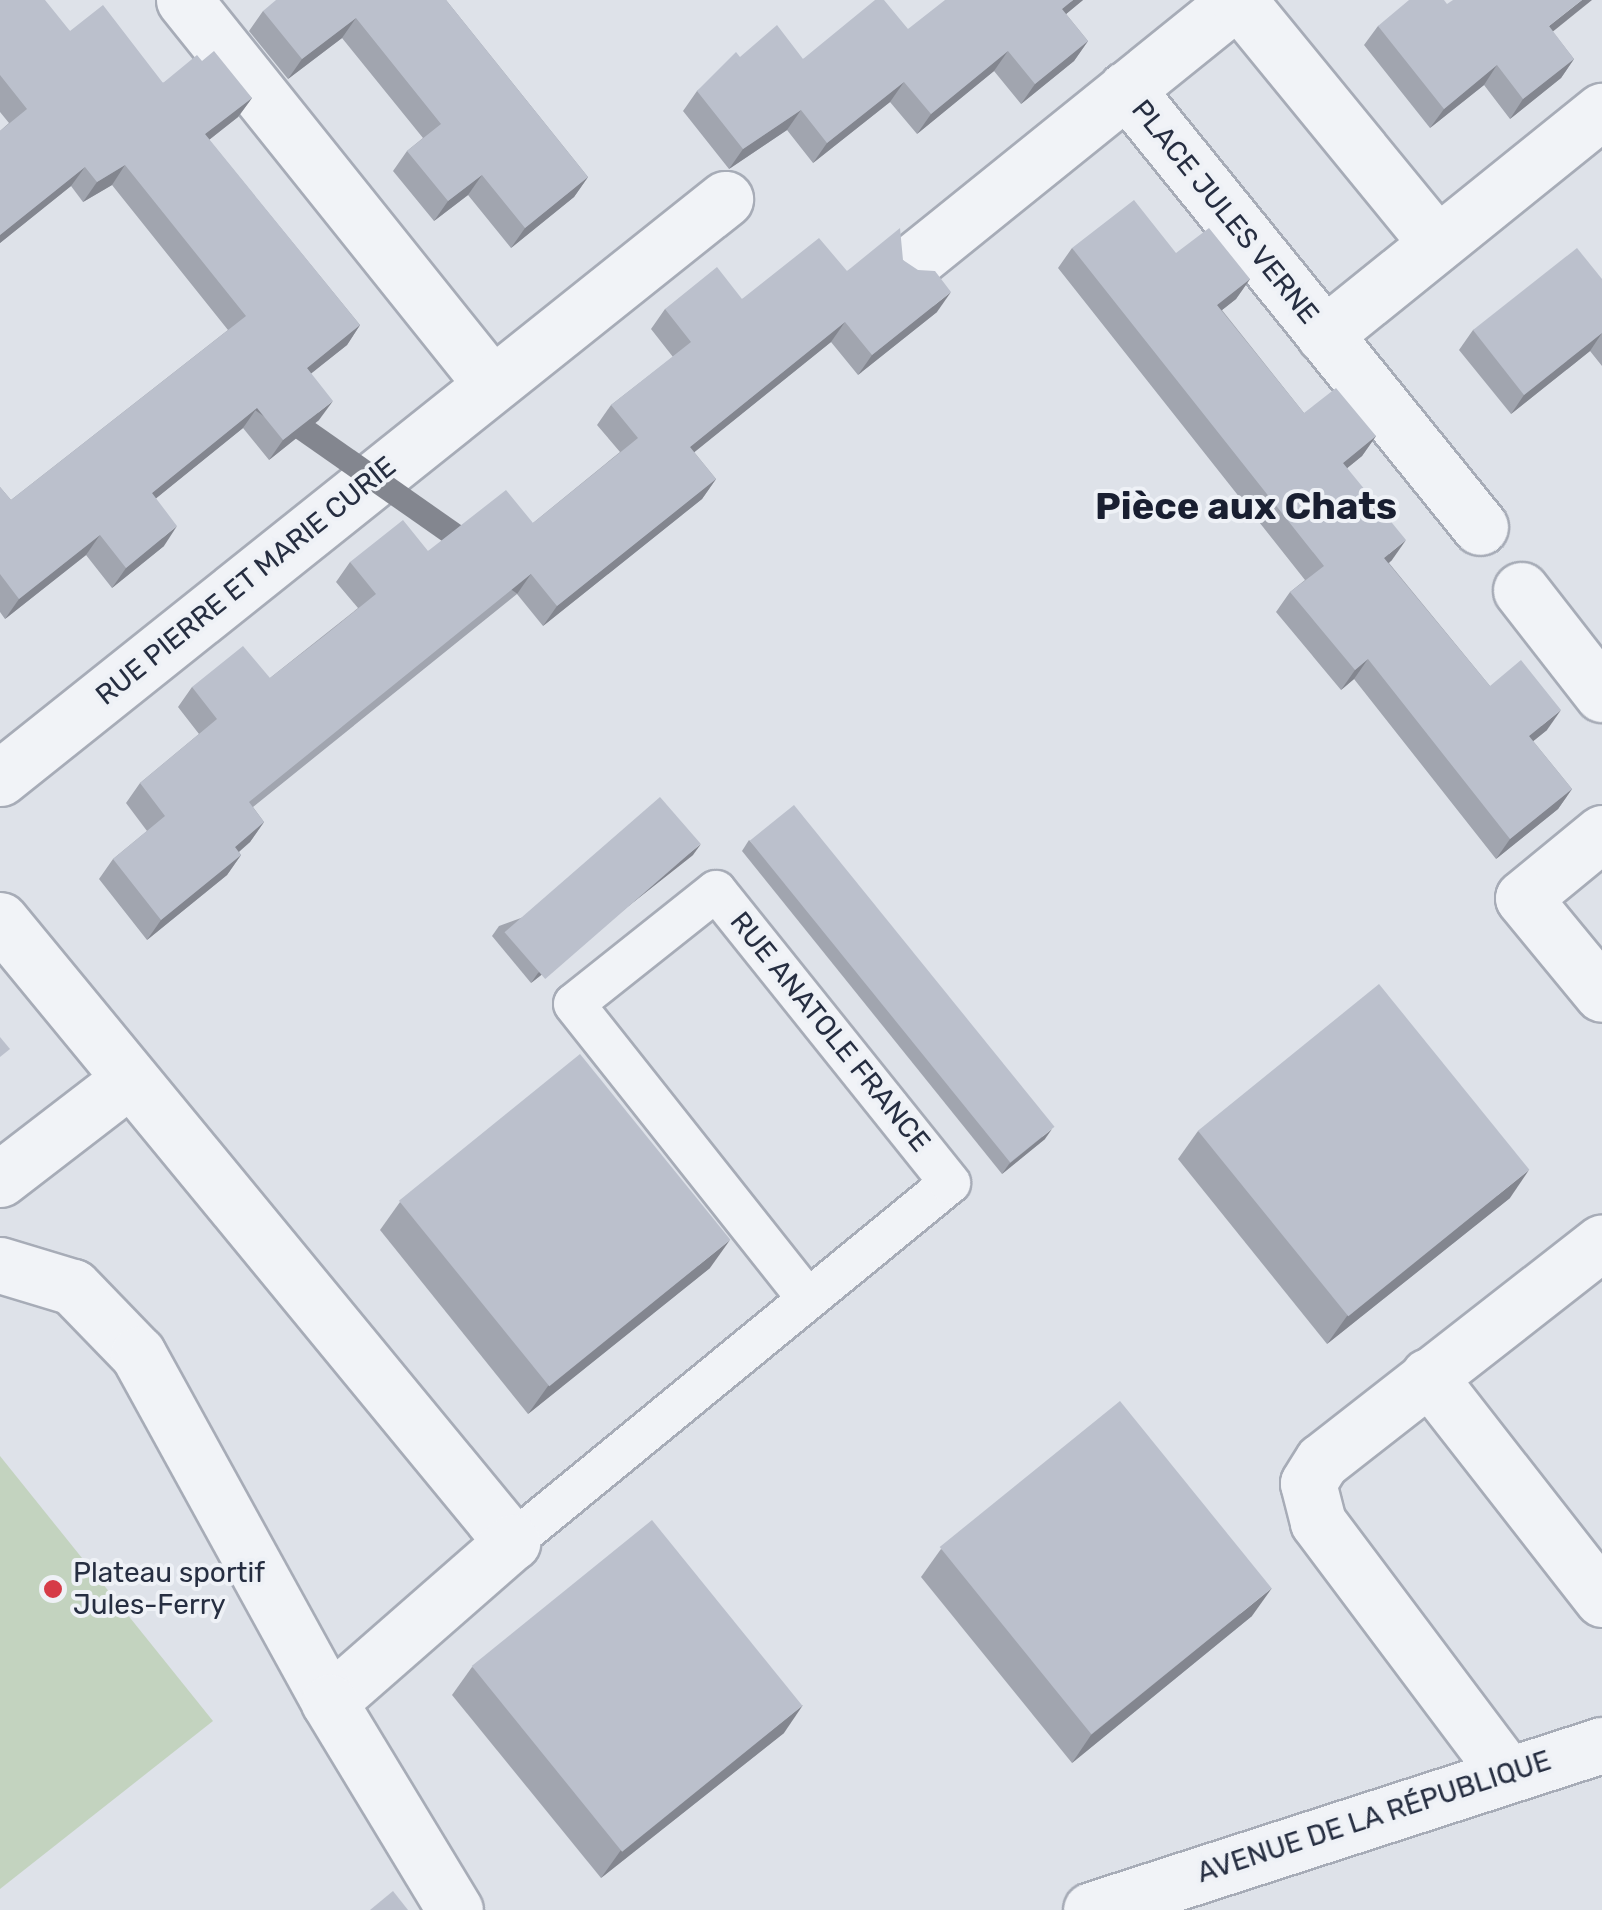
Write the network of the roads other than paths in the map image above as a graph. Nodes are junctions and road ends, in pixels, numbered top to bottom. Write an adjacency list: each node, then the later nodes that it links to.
1 (184, 0): 8 (street)
2 (1126, 88): 5 (street, PLACE JULES VERNE); 6 (street, PLACE JULES VERNE); 7 (street, PLACE JULES VERNE)
3 (1602, 111): 5 (street, PLACE JULES VERNE)
4 (726, 199): 8 (street, RUE PIERRE ET MARIE CURIE)
5 (1437, 244): 7 (street, PLACE JULES VERNE)
6 (914, 260)
7 (1324, 335): 9 (street, PLACE JULES VERNE)
8 (492, 384): 12 (street, RUE PIERRE ET MARIE CURIE)
9 (1480, 527)
10 (1521, 590): 11 (street)
11 (1602, 694)
12 (0, 778)
13 (1602, 833): 15 (street)
14 (0, 920): 16 (street)
15 (1602, 994)
16 (130, 1079): 17 (street); 22 (street)
17 (0, 1179)
18 (1602, 1242): 21 (street)
19 (0, 1265): 24 (street)
20 (806, 1298): 20 (lane, RUE ANATOLE FRANCE); 22 (lane, RUE ANATOLE FRANCE)
21 (1428, 1376): 23 (street); 26 (street)
22 (512, 1542): 24 (street, RUE ANATOLE FRANCE)
23 (1602, 1598)
24 (329, 1702): 27 (street)
25 (1602, 1745): 26 (street, AVENUE DE LA RÉPUBLIQUE)
26 (1507, 1774): 28 (street, AVENUE DE LA RÉPUBLIQUE)
27 (456, 1910)
28 (1090, 1910)

